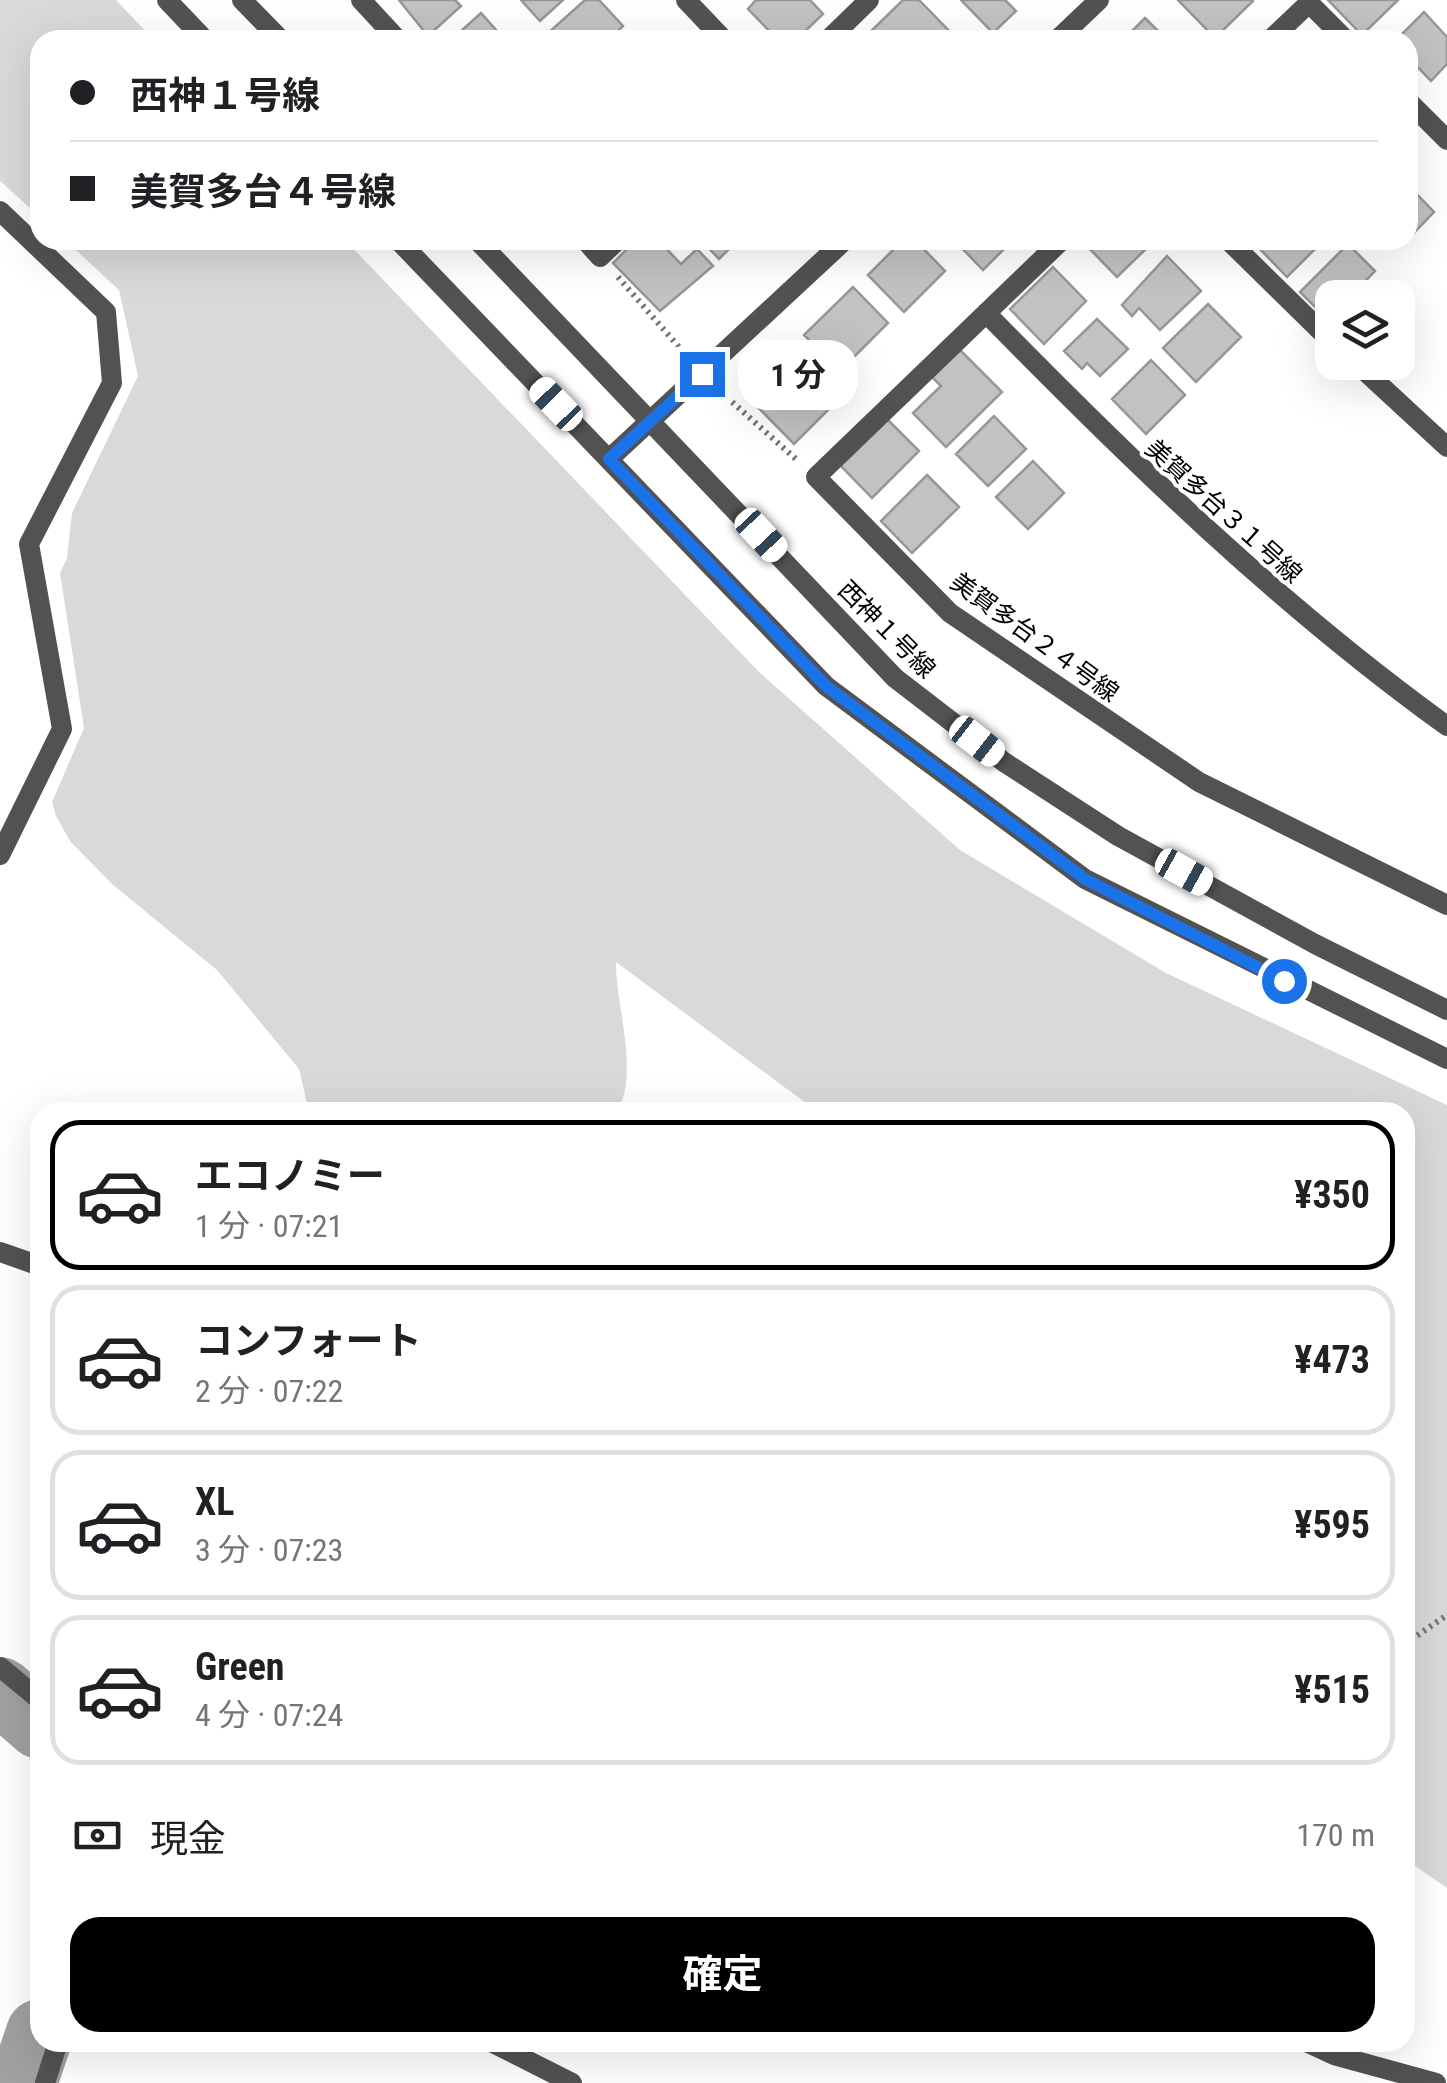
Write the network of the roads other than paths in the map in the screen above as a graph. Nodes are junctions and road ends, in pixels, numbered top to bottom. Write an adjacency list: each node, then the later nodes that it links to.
1 (167, 0): 7 (street)
2 (242, 0): 8 (street)
3 (360, 0): 9 (street)
4 (686, 0): 10 (street)
5 (870, 0): 11 (street)
6 (1100, 0): 12 (street)
7 (196, 30)
8 (271, 30)
9 (388, 30)
10 (714, 30)
11 (838, 30)
12 (1068, 30)
13 (1280, 30): 14 (street)
14 (1336, 30)
15 (1418, 111): 16 (street)
16 (1447, 140)
17 (0, 211): 18 (street)
18 (30, 240)
19 (41, 250): 32 (street)
20 (408, 250): 30 (street)
21 (487, 250): 28 (street, 西神１号線)
22 (834, 250): 28 (street)
23 (1052, 250): 25 (street)
24 (1238, 250): 26 (street)
25 (986, 313): 31 (street, 美賀多台３１号線); 33 (street, 美賀多台２４号線)
26 (1315, 325)
27 (1374, 380): 29 (street)
28 (654, 420): 30 (street); 34 (street, 西神１号線)
29 (1447, 448)
30 (609, 459): 35 (street)
31 (1447, 726)
32 (0, 855)
33 (1447, 905)
34 (1447, 1010)
35 (1447, 1060)
36 (0, 1252): 37 (street)
37 (30, 1262)
38 (0, 1666): 39 (street)
39 (30, 1692)
40 (55, 2052): 43 (street)
41 (511, 2052): 44 (street)
42 (1328, 2052): 45 (street)
43 (46, 2083)
44 (572, 2083)
45 (1436, 2083)

